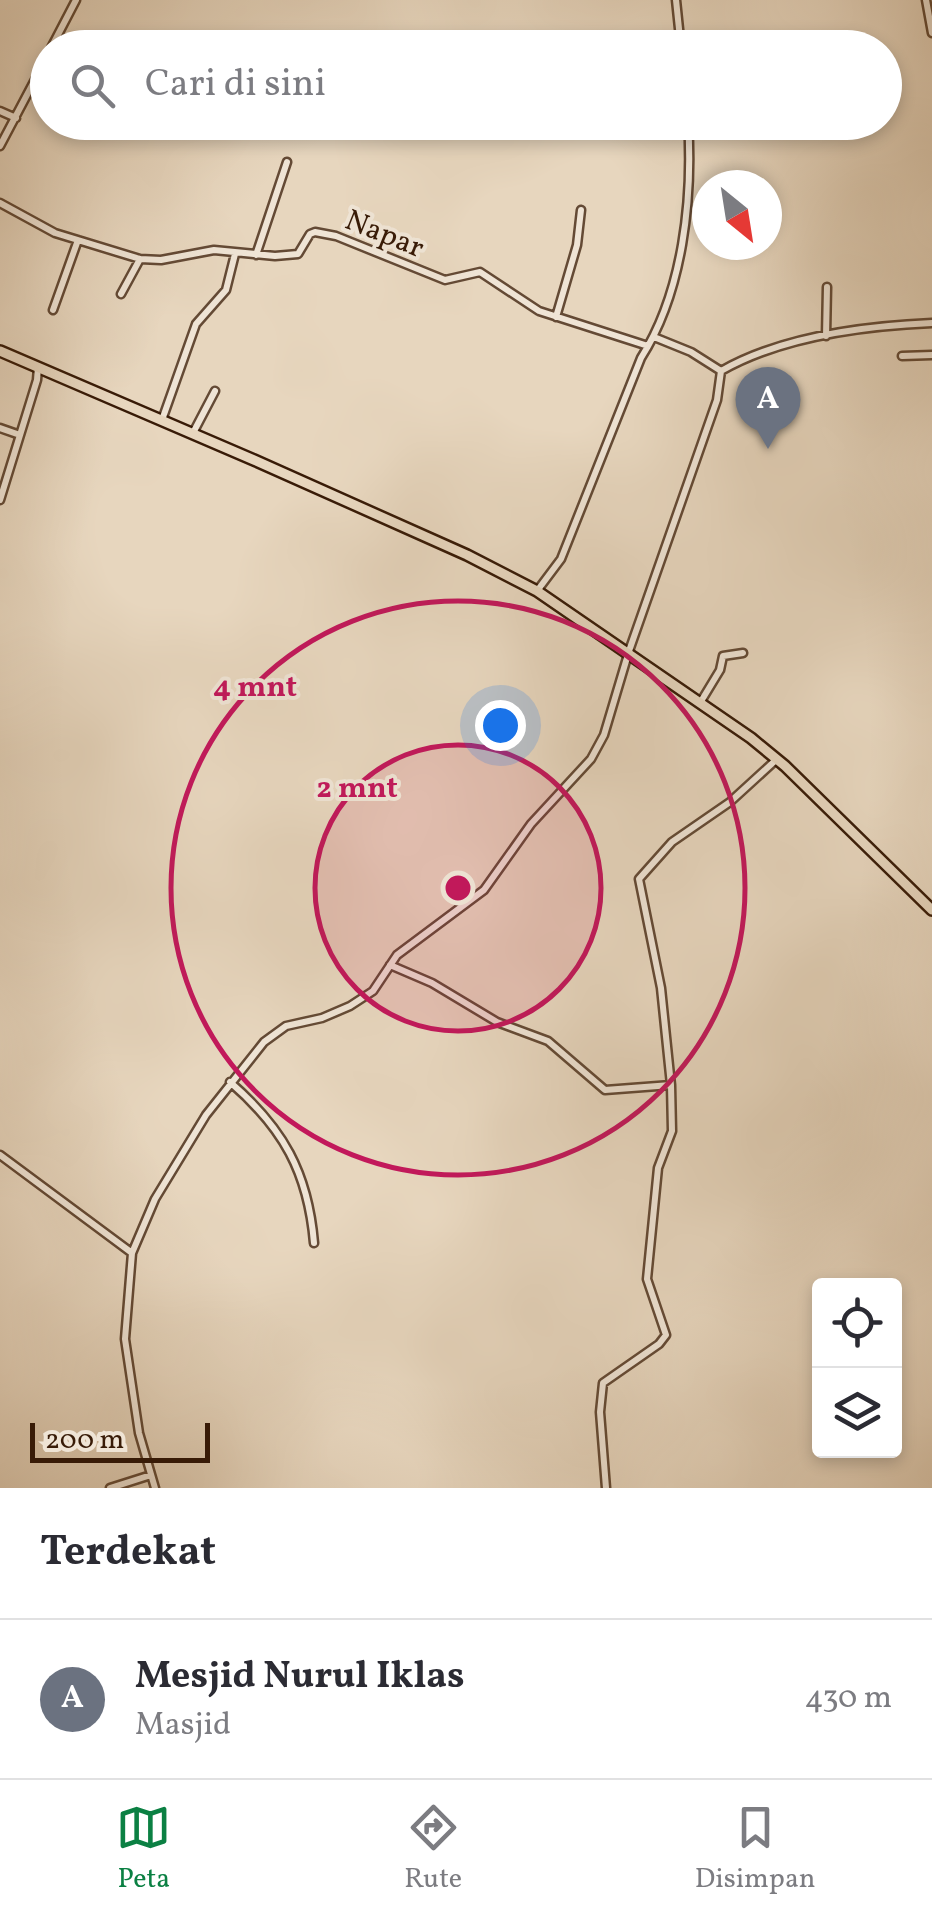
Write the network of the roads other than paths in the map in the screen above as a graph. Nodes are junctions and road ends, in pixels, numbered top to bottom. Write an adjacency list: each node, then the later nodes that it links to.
1 (76, 0): 4 (street)
2 (676, 0): 5 (street)
3 (926, 0): 6 (street)
4 (61, 30)
5 (679, 30)
6 (932, 33)
7 (30, 90): 9 (street)
8 (0, 111): 9 (street)
9 (16, 118): 11 (street)
10 (688, 140): 25 (street)
11 (0, 146)
12 (287, 162): 17 (street)
13 (0, 203): 15 (street, Napar)
14 (581, 210): 22 (street)
15 (78, 240): 18 (street, Napar); 21 (street)
16 (235, 254): 17 (street, Napar); 18 (street, Napar); 33 (street)
17 (256, 255): 22 (street, Napar)
18 (140, 259): 20 (street)
19 (827, 287): 24 (street)
20 (122, 294)
21 (53, 310)
22 (556, 317): 26 (street, Napar)
23 (932, 323): 24 (street)
24 (826, 336): 31 (street)
25 (654, 338): 26 (street); 31 (street)
26 (648, 346): 38 (street)
27 (0, 351): 30 (main road)
28 (932, 355): 29 (street)
29 (902, 356)
30 (38, 368): 33 (main road); 36 (street)
31 (721, 371): 39 (street)
32 (215, 392): 35 (street)
33 (162, 420): 35 (main road)
34 (0, 428): 36 (street)
35 (193, 433): 38 (main road)
36 (20, 435): 37 (street)
37 (0, 500)
38 (537, 591): 39 (main road)
39 (629, 652): 41 (main road); 44 (street)
40 (744, 653): 41 (street)
41 (700, 703): 42 (main road)
42 (777, 759): 43 (main road); 46 (street)
43 (932, 910)
44 (390, 965): 45 (street); 46 (street)
45 (230, 1082): 48 (street); 49 (street)
46 (671, 1085): 53 (street)
47 (0, 1155): 49 (street)
48 (314, 1242)
49 (132, 1253): 50 (street)
50 (152, 1475): 51 (street); 52 (street)
51 (110, 1488)
52 (155, 1488)
53 (606, 1488)

